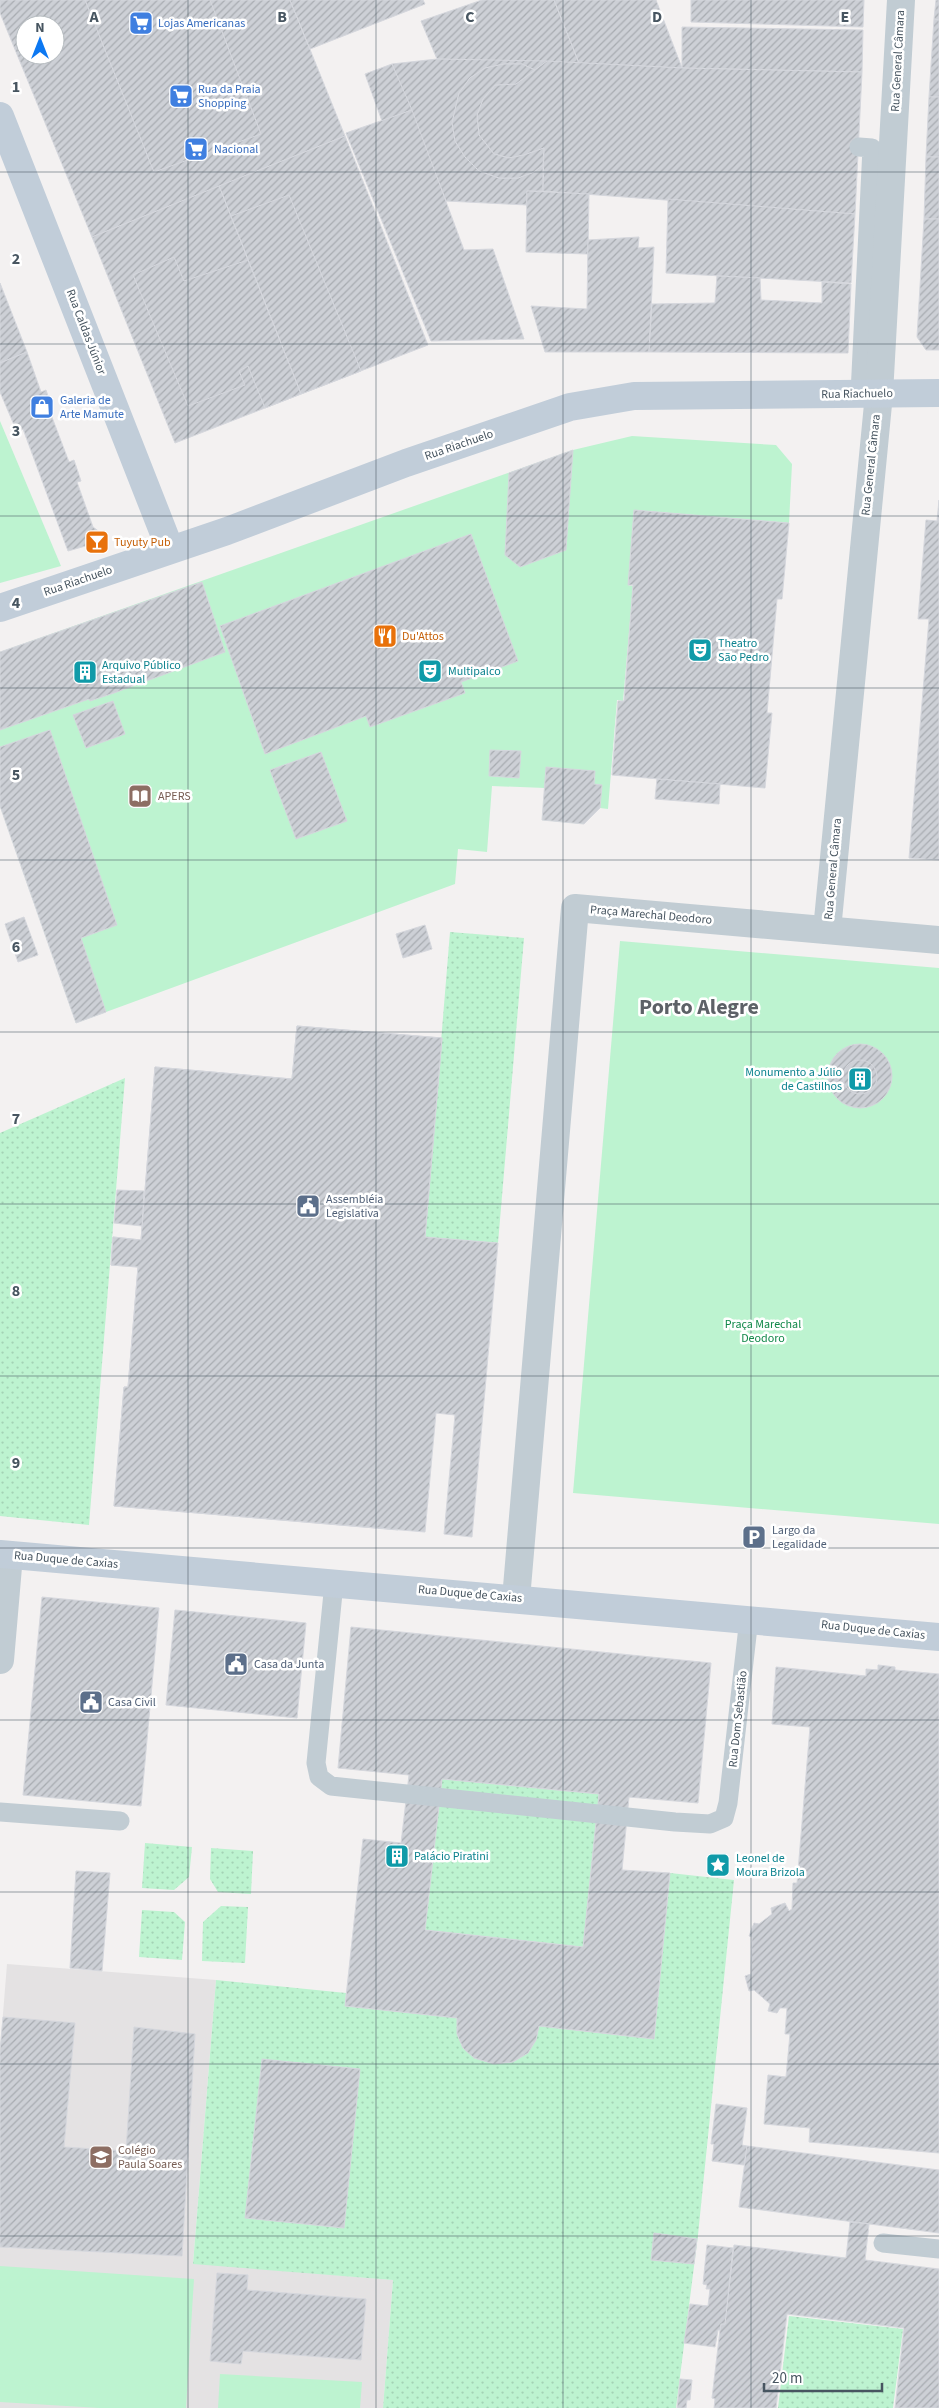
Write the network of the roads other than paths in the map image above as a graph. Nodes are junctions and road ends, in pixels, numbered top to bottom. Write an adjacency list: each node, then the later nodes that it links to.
1 (901, 0): 5 (street, Rua General Câmara)
2 (0, 116): 6 (street, Rua Caldas Júnior)
3 (859, 147): 5 (lane)
4 (939, 393): 5 (street, Rua Riachuelo)
5 (870, 394): 6 (street, Rua Riachuelo); 8 (street, Rua General Câmara)
6 (170, 550): 7 (street, Rua Riachuelo)
7 (0, 608)
8 (827, 930): 9 (street, Praça Marechal Deodoro); 12 (street, Praça Marechal Deodoro)
9 (939, 940)
10 (5, 1554): 11 (street, Rua Duque de Caxias); 15 (street)
11 (334, 1583): 12 (street, Rua Duque de Caxias); 13 (lane, Rua Dom Sebastião)
12 (516, 1599): 13 (street, Rua Duque de Caxias)
13 (749, 1618): 14 (street, Rua Duque de Caxias)
14 (939, 1636)
15 (0, 1660)
16 (0, 1812): 17 (lane)
17 (120, 1821)
18 (883, 2242): 19 (lane)
19 (939, 2249)

